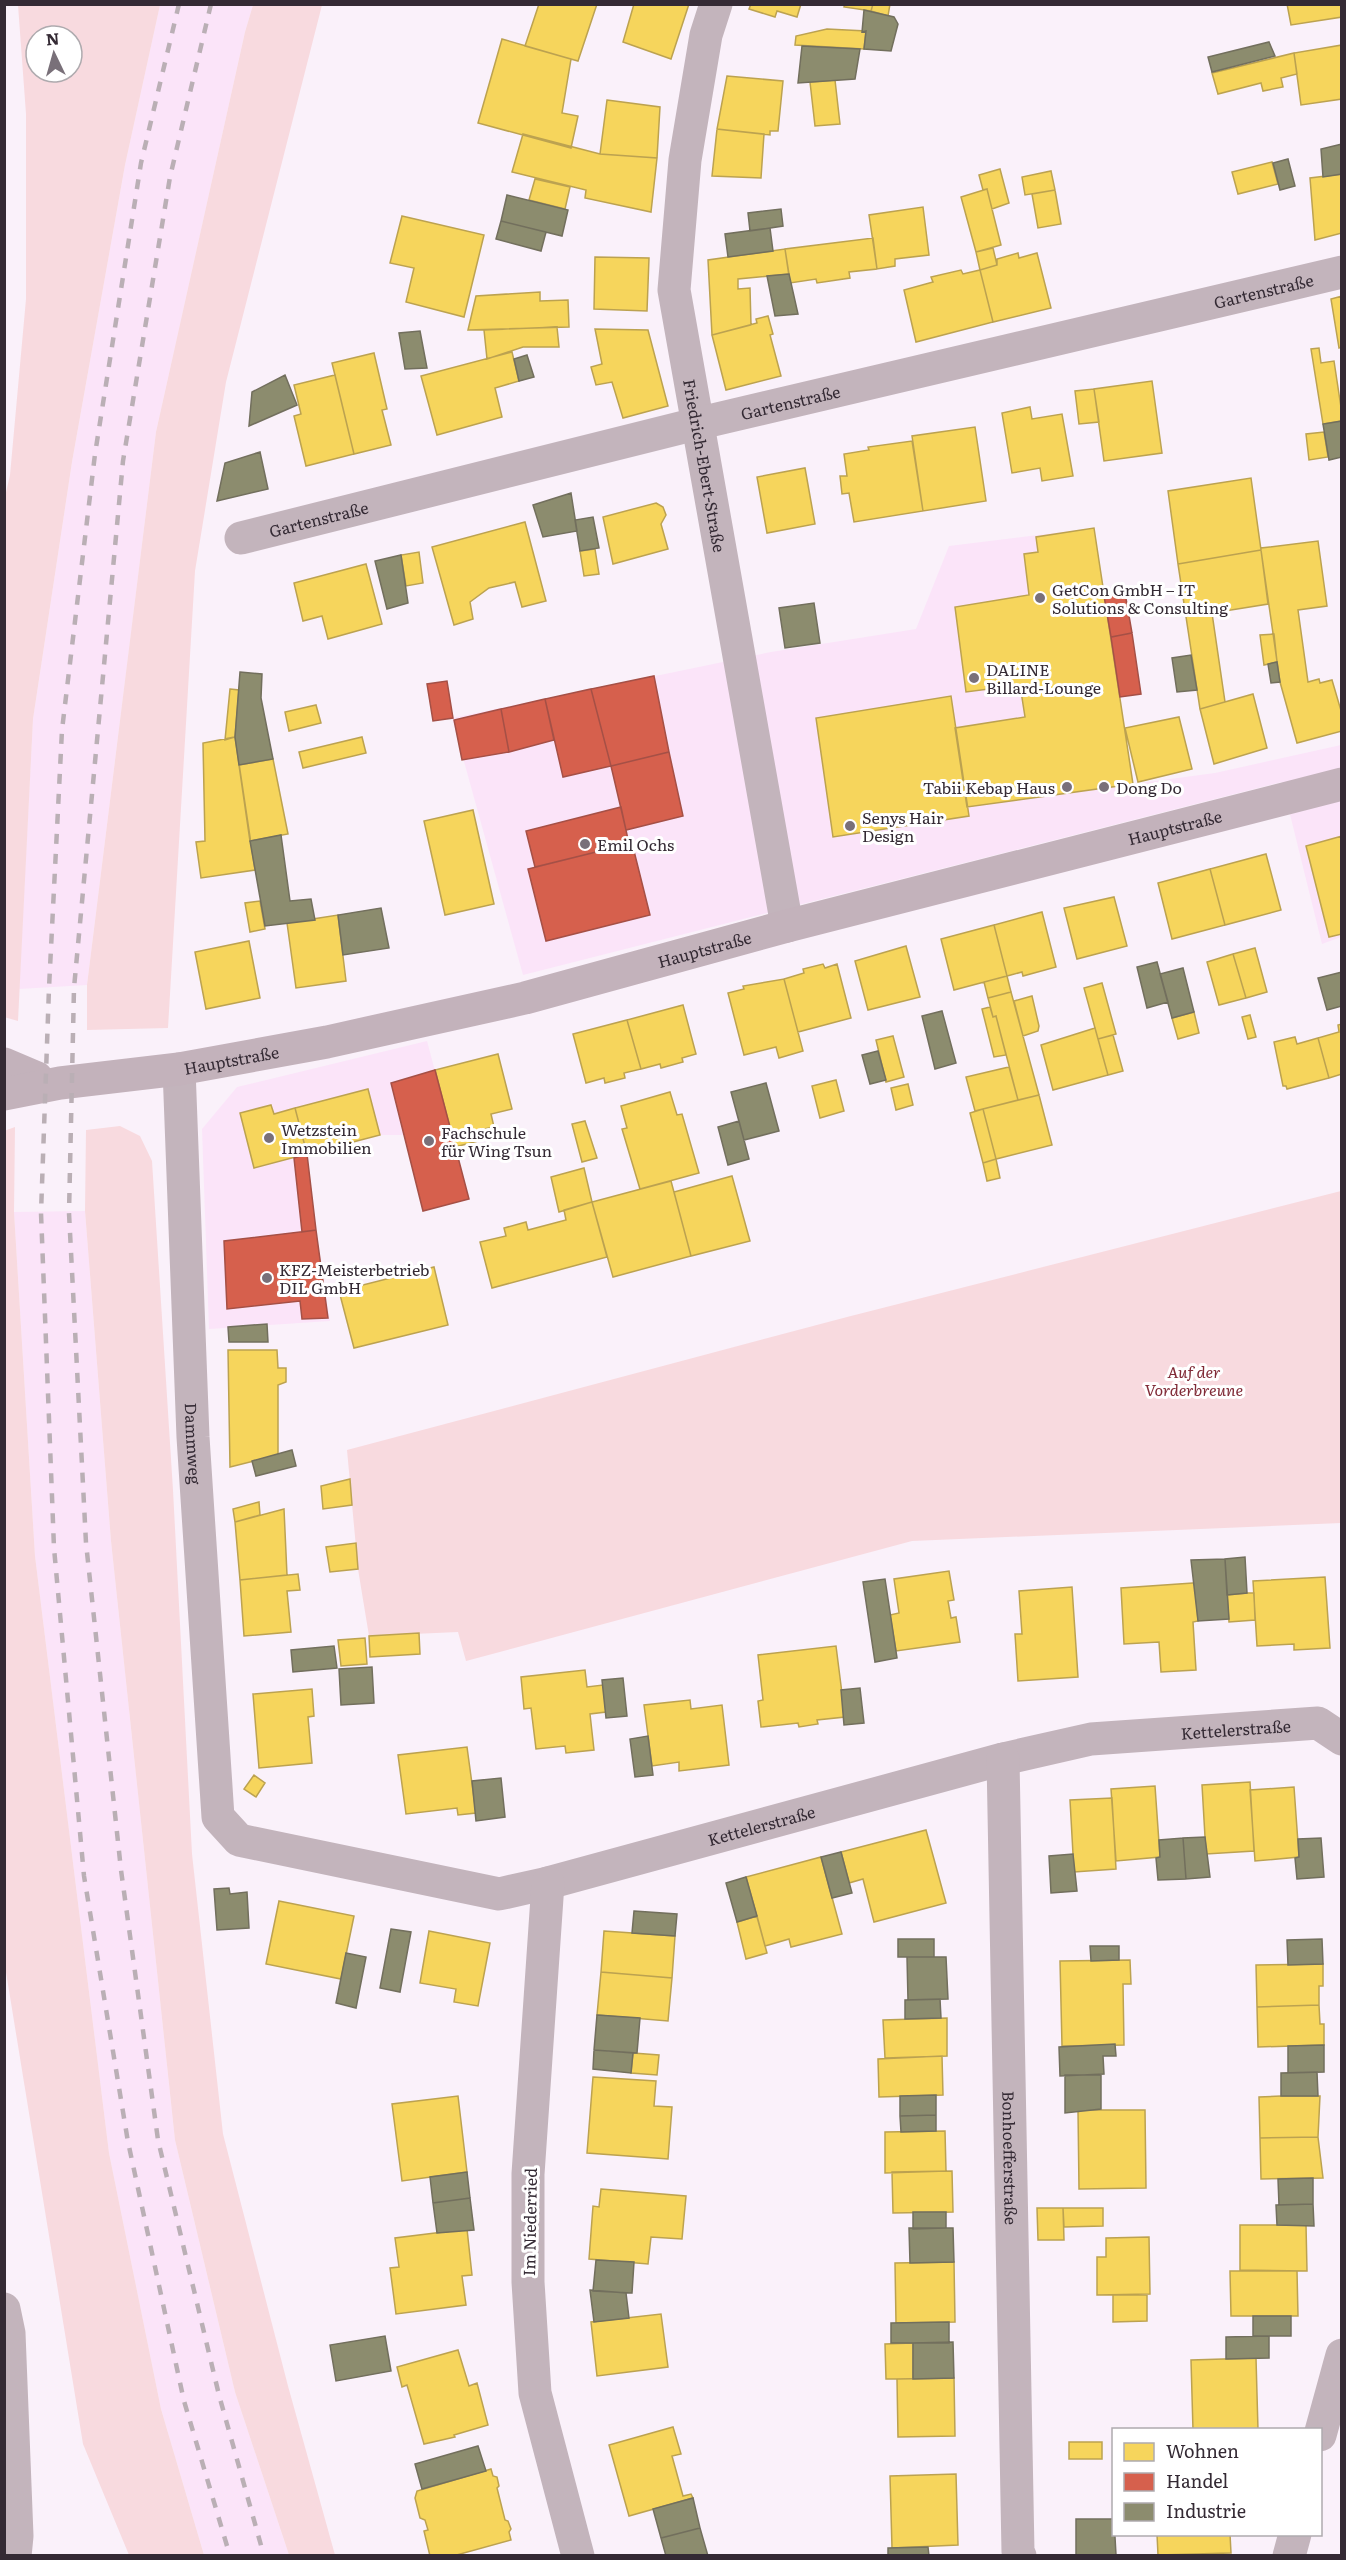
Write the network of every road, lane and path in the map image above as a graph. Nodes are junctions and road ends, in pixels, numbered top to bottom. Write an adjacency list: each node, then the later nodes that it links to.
1 (716, 4): 3 (street, Friedrich-Ebert-Straße)
2 (1341, 272): 3 (street, Gartenstraße)
3 (696, 424): 4 (street, Gartenstraße); 6 (street, Friedrich-Ebert-Straße)
4 (241, 538)
5 (1341, 784): 6 (main road, Hauptstraße)
6 (787, 926): 8 (main road, Hauptstraße)
7 (4, 1064): 10 (main road)
8 (178, 1069): 10 (main road, Hauptstraße); 14 (street, Dammweg)
9 (4, 1078): 10 (main road, Hauptstraße)
10 (49, 1080): 11 (main road, Hauptstraße)
11 (4, 1094)
12 (1330, 1731): 13 (street, Kettelerstraße)
13 (1003, 1759): 15 (street, Kettelerstraße); 22 (street, Bonhoefferstraße)
14 (218, 1817): 15 (street, Kettelerstraße)
15 (548, 1883): 21 (street, Im Niederried)
16 (6, 2325): 20 (street)
17 (1341, 2355): 18 (street)
18 (1322, 2428)
19 (1295, 2536): 23 (street)
20 (15, 2556)
21 (578, 2556)
22 (1020, 2556)
23 (1289, 2556)

